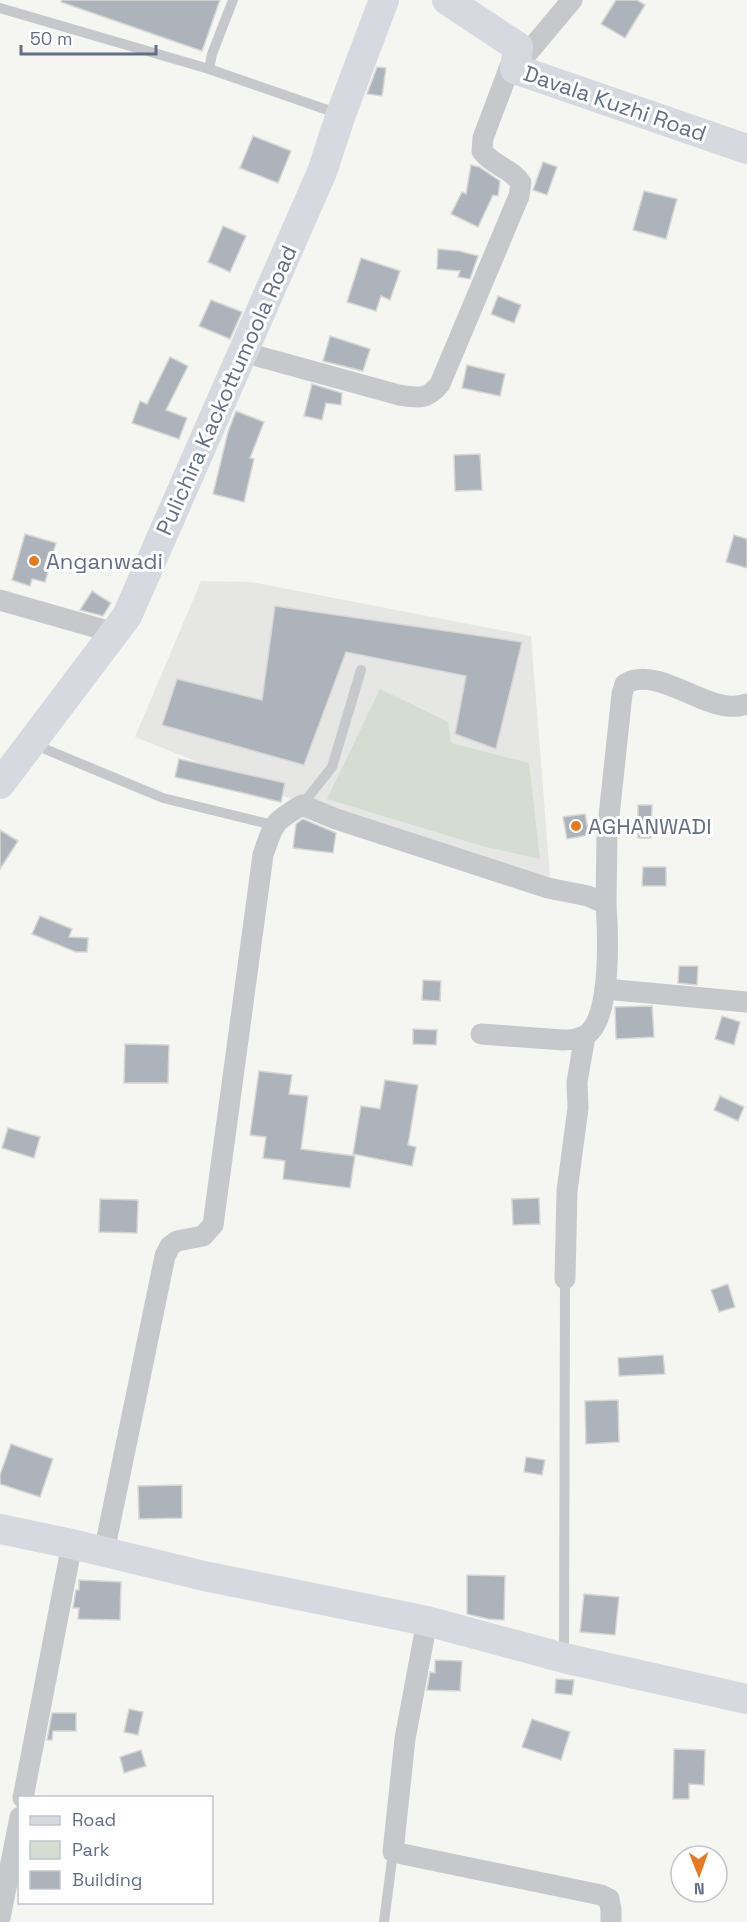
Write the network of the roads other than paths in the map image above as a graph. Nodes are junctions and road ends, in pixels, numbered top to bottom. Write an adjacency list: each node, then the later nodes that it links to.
1 (233, 0): 7 (lane)
2 (384, 0): 8 (street, Pulichira Kackottumoola Road)
3 (447, 0): 6 (street, Davala Kuzhi Road)
4 (572, 0): 6 (street)
5 (0, 8): 7 (lane)
6 (516, 58): 9 (street, Davala Kuzhi Road); 10 (street)
7 (209, 69): 8 (lane)
8 (341, 114): 10 (street, Pulichira Kackottumoola Road)
9 (747, 149)
10 (243, 352): 12 (street, Pulichira Kackottumoola Road)
11 (0, 600): 12 (street)
12 (115, 633): 15 (street, Pulichira Kackottumoola Road)
13 (361, 670): 17 (lane)
14 (747, 704): 19 (street)
15 (30, 743): 16 (street, Pulichira Kackottumoola Road); 18 (lane)
16 (0, 784)
17 (302, 806): 18 (street); 19 (street)
18 (273, 825): 27 (street)
19 (606, 904): 20 (street)
20 (605, 989): 21 (street); 23 (street)
21 (747, 1002)
22 (481, 1034): 23 (street)
23 (585, 1036): 24 (street)
24 (566, 1279): 29 (lane)
25 (0, 1529): 26 (street)
26 (72, 1544): 27 (street); 31 (street)
27 (104, 1552): 28 (street)
28 (427, 1621): 29 (street); 33 (street)
29 (564, 1658): 30 (street)
30 (747, 1699)
31 (23, 1796)
32 (18, 1827): 34 (street)
33 (393, 1852): 35 (lane); 36 (street)
34 (0, 1918)
35 (384, 1922)
36 (611, 1922)

